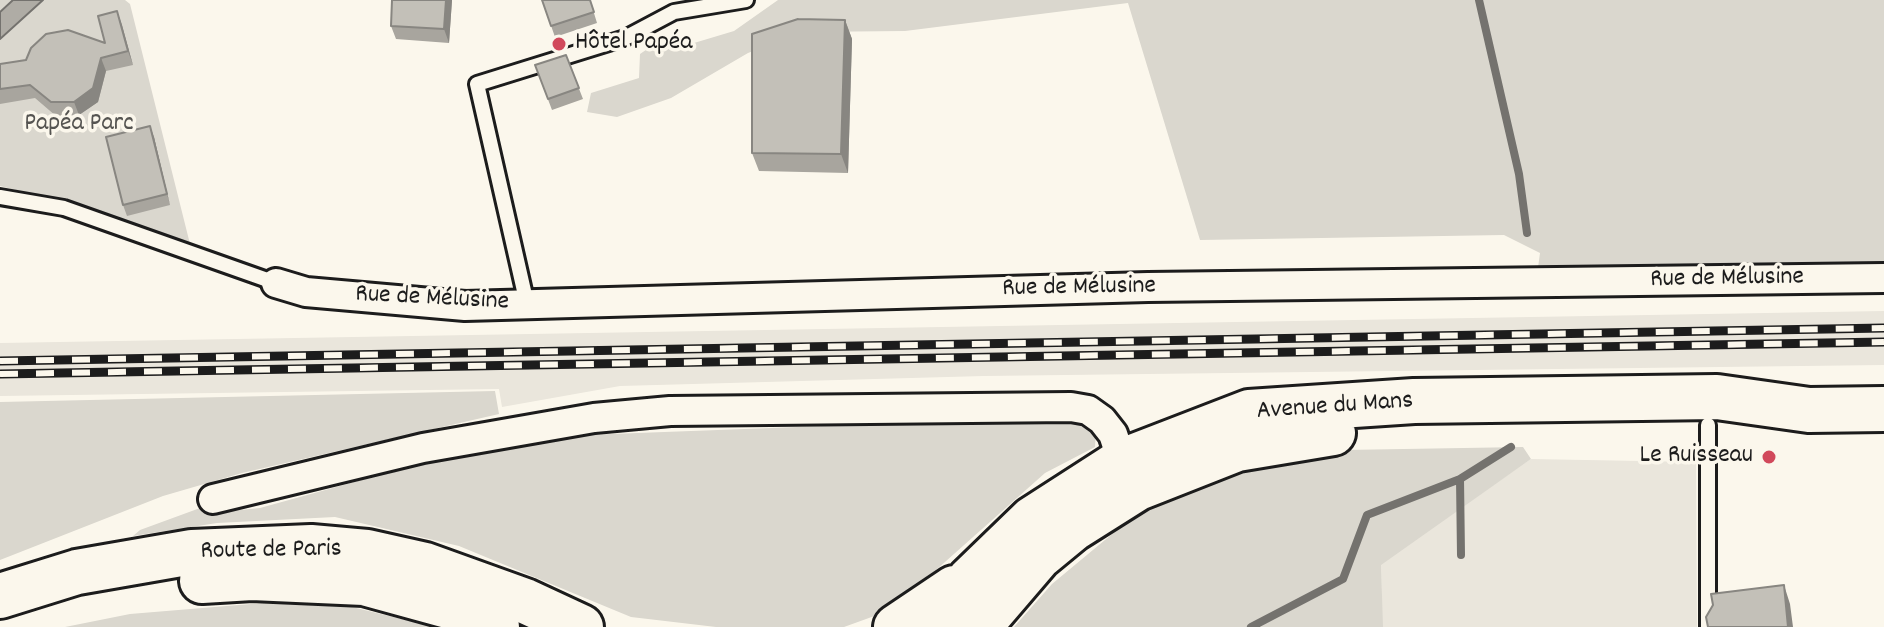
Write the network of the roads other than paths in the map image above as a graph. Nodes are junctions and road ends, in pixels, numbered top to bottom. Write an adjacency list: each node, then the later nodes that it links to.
1 (746, 0): 5 (lane)
2 (0, 197): 4 (lane)
3 (1884, 278): 5 (street, Rue de Mélusine)
4 (276, 283): 5 (street, Rue de Mélusine)
5 (527, 304)
6 (1884, 409): 7 (main road, Avenue du Mans)
7 (1809, 410): 8 (main road, Avenue du Mans); 9 (main road, Avenue du Mans)
8 (1708, 425): 18 (main road, Avenue du Mans); 19 (lane)
9 (1122, 461): 10 (street); 11 (main road, Avenue du Mans)
10 (213, 499)
11 (970, 579): 16 (main road); 17 (main road, Avenue du Mans)
12 (0, 596): 15 (main road, Route de Paris)
13 (0, 619): 14 (main road, Route de Paris)
14 (497, 627)
15 (581, 627)
16 (896, 627)
17 (935, 627)
18 (979, 627)
19 (1708, 627)

